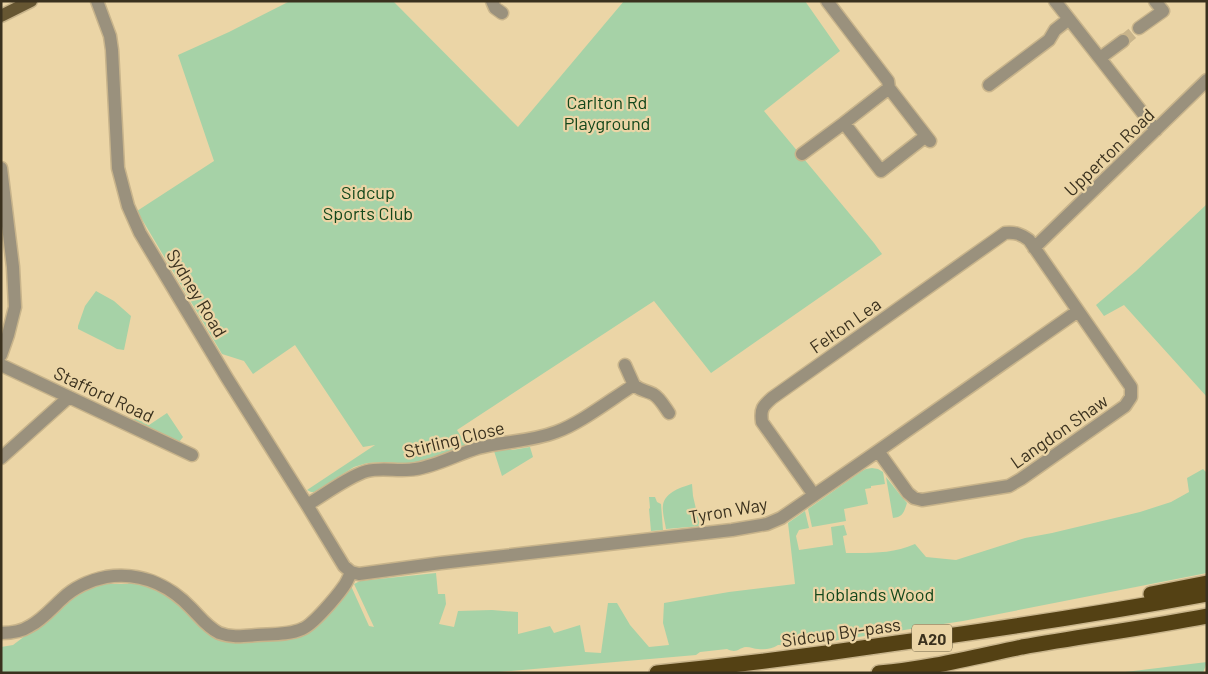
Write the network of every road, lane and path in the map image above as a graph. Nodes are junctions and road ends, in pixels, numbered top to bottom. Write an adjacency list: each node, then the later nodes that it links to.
1 (97, 1): 32 (street, Sydney Road)
2 (492, 1): 7 (street)
3 (827, 1): 15 (street)
4 (1055, 1): 9 (street)
5 (1155, 1): 10 (street)
6 (27, 2): 8 (main road)
7 (502, 13)
8 (1, 16)
9 (1069, 19): 12 (street); 14 (street)
10 (1139, 28)
11 (1123, 41): 12 (street)
12 (1100, 58): 17 (street)
13 (1207, 80): 17 (street, Upperton Road)
14 (989, 85)
15 (889, 88): 16 (street); 16 (street)
16 (844, 122): 18 (street)
17 (1156, 130): 20 (street, Upperton Road)
18 (802, 154)
19 (1, 168): 22 (street)
20 (1034, 248): 21 (street, Langdon Shaw); 31 (street, Felton Lea)
21 (1078, 311): 28 (street, Tyron Way); 28 (street, Langdon Shaw)
22 (1, 355)
23 (1, 365): 26 (street, Stafford Road)
24 (625, 365): 25 (street)
25 (634, 385): 27 (street); 32 (street, Stirling Close)
26 (69, 397): 29 (street, Stafford Road); 30 (street)
27 (669, 413)
28 (878, 451): 31 (street, Tyron Way)
29 (192, 455)
30 (1, 458)
31 (814, 495): 33 (street, Tyron Way)
32 (307, 505): 33 (street, Sydney Road)
33 (351, 572): 39 (street)
34 (1207, 583): 38 (highway, A20)
35 (1207, 594): 38 (highway, Sidcup By-pass / A20)
36 (1207, 616): 40 (highway, A20)
37 (1207, 627): 40 (highway, A20)
38 (986, 631): 41 (highway, Sidcup By-pass / A20)
39 (1, 633)
40 (1022, 647): 42 (highway, A20)
41 (657, 673)
42 (879, 673)

